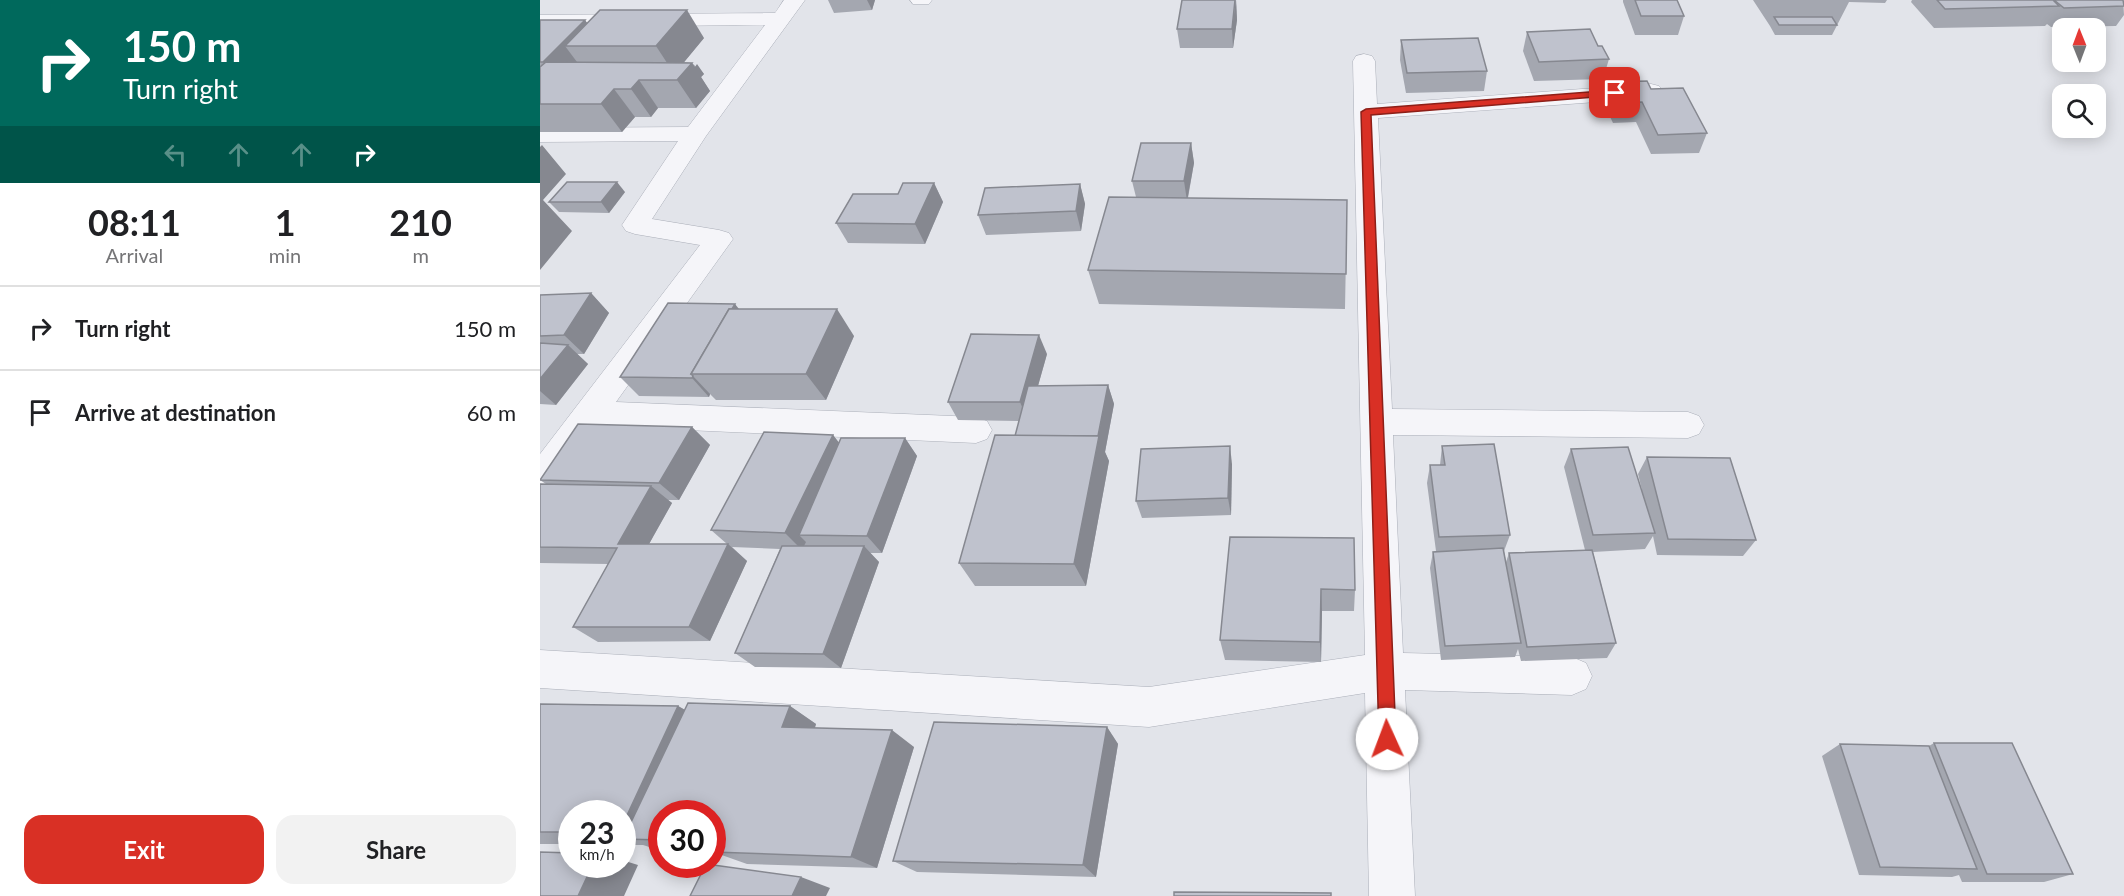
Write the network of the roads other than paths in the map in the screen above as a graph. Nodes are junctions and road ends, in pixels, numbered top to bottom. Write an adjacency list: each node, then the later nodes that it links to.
1 (788, 10): 2 (street); 6 (street)
2 (540, 21)
3 (1364, 62): 5 (street)
4 (1661, 90): 5 (street)
5 (1366, 112): 9 (street)
6 (695, 134): 7 (street); 8 (street)
7 (540, 135)
8 (590, 413): 11 (street); 12 (street)
9 (1376, 422): 10 (street); 14 (street)
10 (1688, 425)
11 (976, 430)
12 (540, 480)
13 (540, 669): 14 (street)
14 (1385, 671): 15 (street); 16 (street)
15 (1572, 676)
16 (1392, 896)

